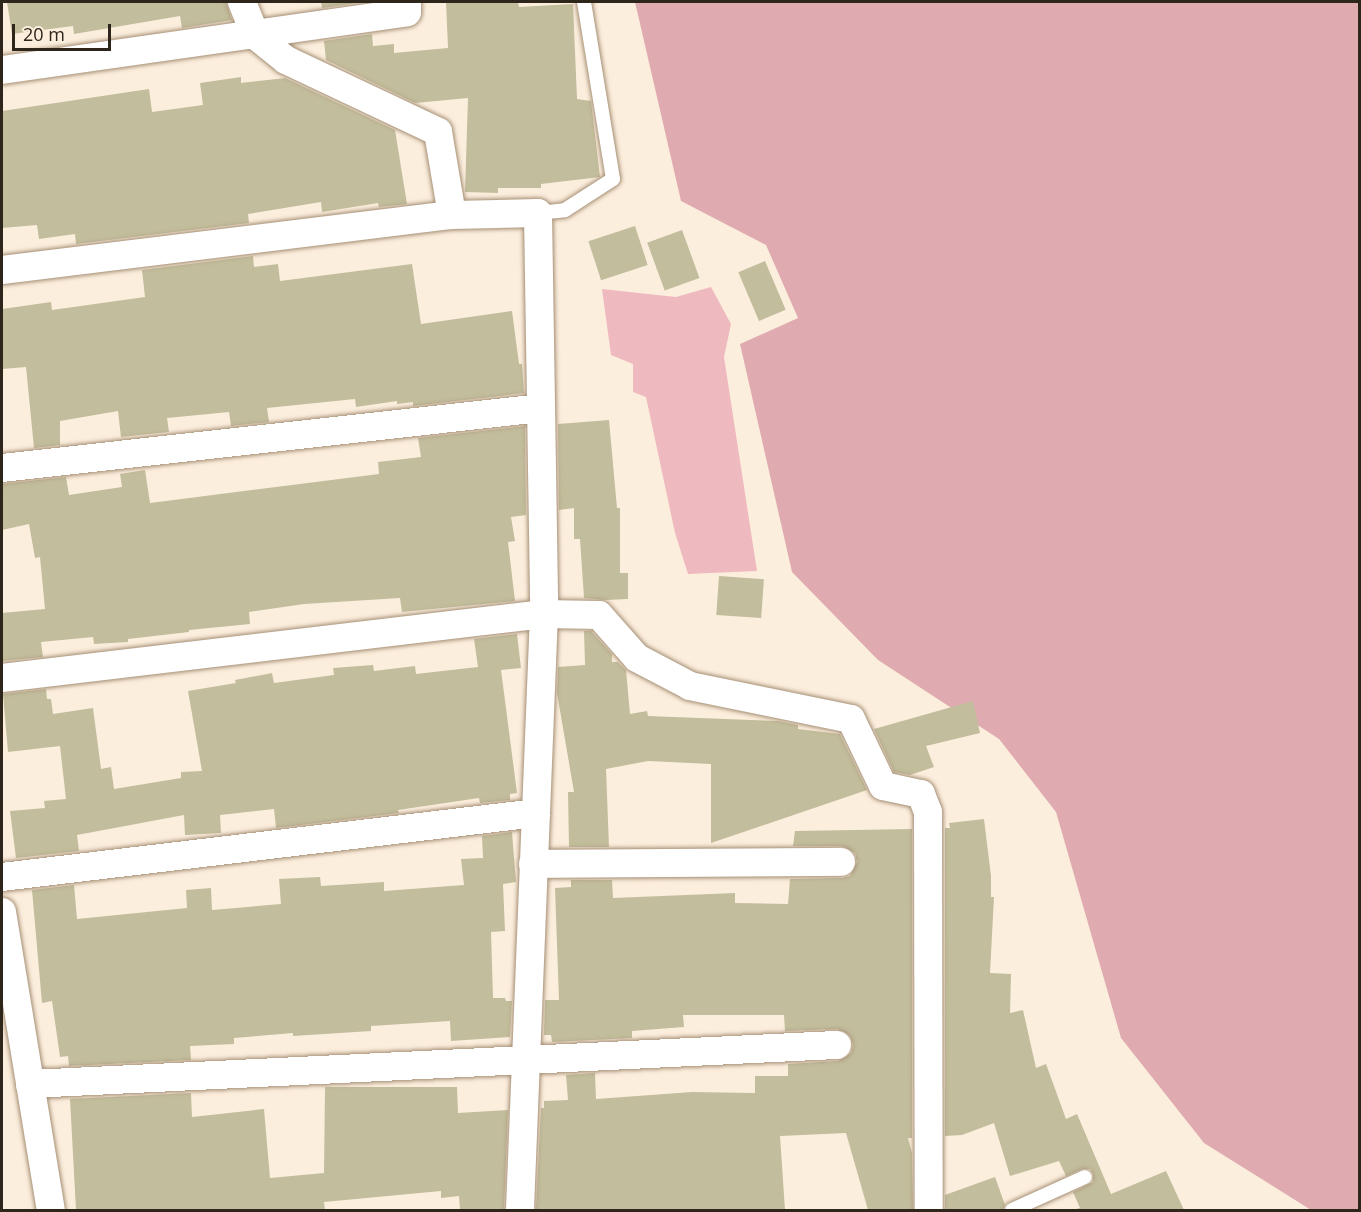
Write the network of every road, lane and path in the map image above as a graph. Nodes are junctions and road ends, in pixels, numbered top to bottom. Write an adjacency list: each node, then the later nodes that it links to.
1 (242, 2): 4 (street)
2 (406, 2): 4 (street)
3 (584, 2): 6 (lane)
4 (255, 35): 5 (street); 7 (street)
5 (2, 70)
6 (538, 213): 7 (street); 9 (street)
7 (452, 216): 8 (street)
8 (2, 270)
9 (541, 408): 10 (street); 11 (street)
10 (2, 468)
11 (544, 614): 12 (street); 13 (street); 24 (street)
12 (2, 678)
13 (536, 813): 15 (street); 16 (street)
14 (840, 862): 15 (street)
15 (533, 864): 19 (street)
16 (2, 877)
17 (2, 912): 20 (street)
18 (837, 1045): 19 (street)
19 (526, 1058): 20 (street); 23 (street)
20 (30, 1084): 22 (street)
21 (1085, 1177): 25 (lane)
22 (51, 1210)
23 (520, 1210)
24 (929, 1210)
25 (1012, 1210)

